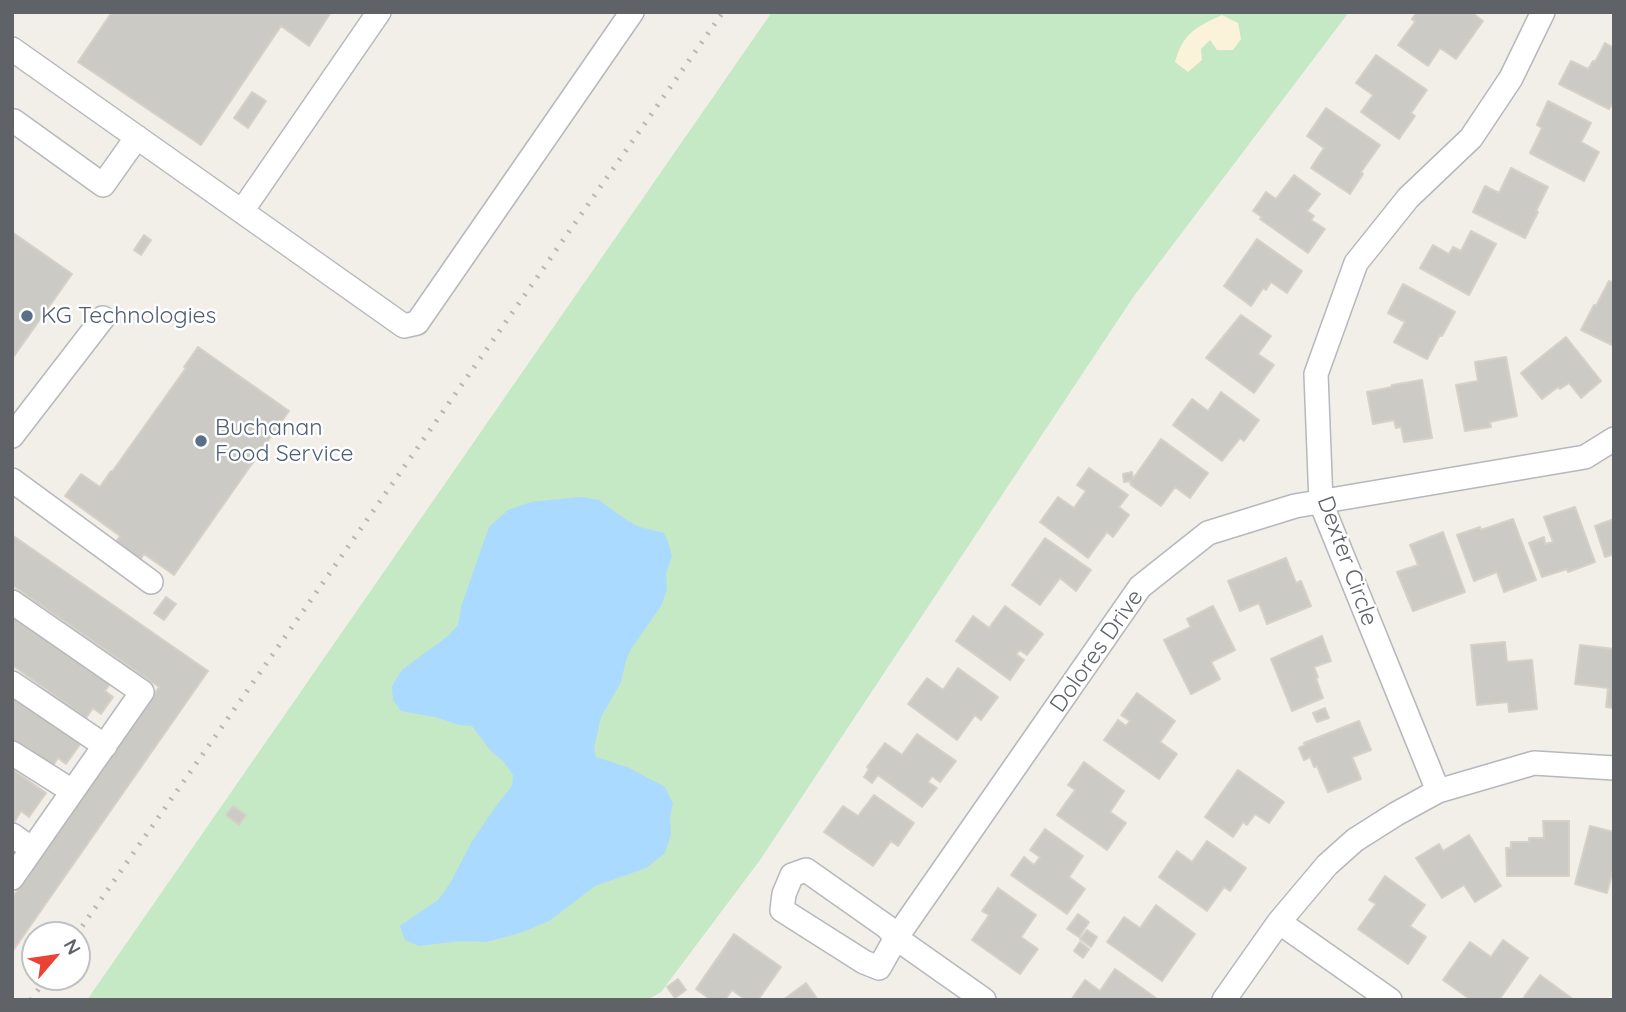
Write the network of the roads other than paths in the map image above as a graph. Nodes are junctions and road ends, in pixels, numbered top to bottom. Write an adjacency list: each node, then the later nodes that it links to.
1 (379, 12): 7 (street)
2 (1544, 12): 12 (street, Dexter Circle)
3 (622, 16): 7 (street)
4 (12, 49): 6 (street)
5 (12, 123): 6 (street)
6 (137, 137): 7 (street)
7 (242, 211)
8 (103, 318): 9 (street)
9 (12, 436)
10 (1614, 439): 12 (street, Dolores Drive)
11 (12, 480): 13 (street)
12 (1321, 503): 20 (street, Dexter Circle); 25 (street, Dolores Drive)
13 (151, 582)
14 (12, 602): 16 (street)
15 (12, 682): 16 (street)
16 (105, 746): 19 (street)
17 (12, 753): 19 (street)
18 (1614, 768): 20 (street)
19 (72, 791): 22 (street)
20 (1438, 791): 24 (street)
21 (12, 835): 22 (street)
22 (32, 849): 23 (street)
23 (12, 877)
24 (1279, 922): 27 (street); 28 (street)
25 (897, 938): 25 (street, Dolores Drive); 26 (street)
26 (984, 1000)
27 (1224, 1000)
28 (1390, 1000)

